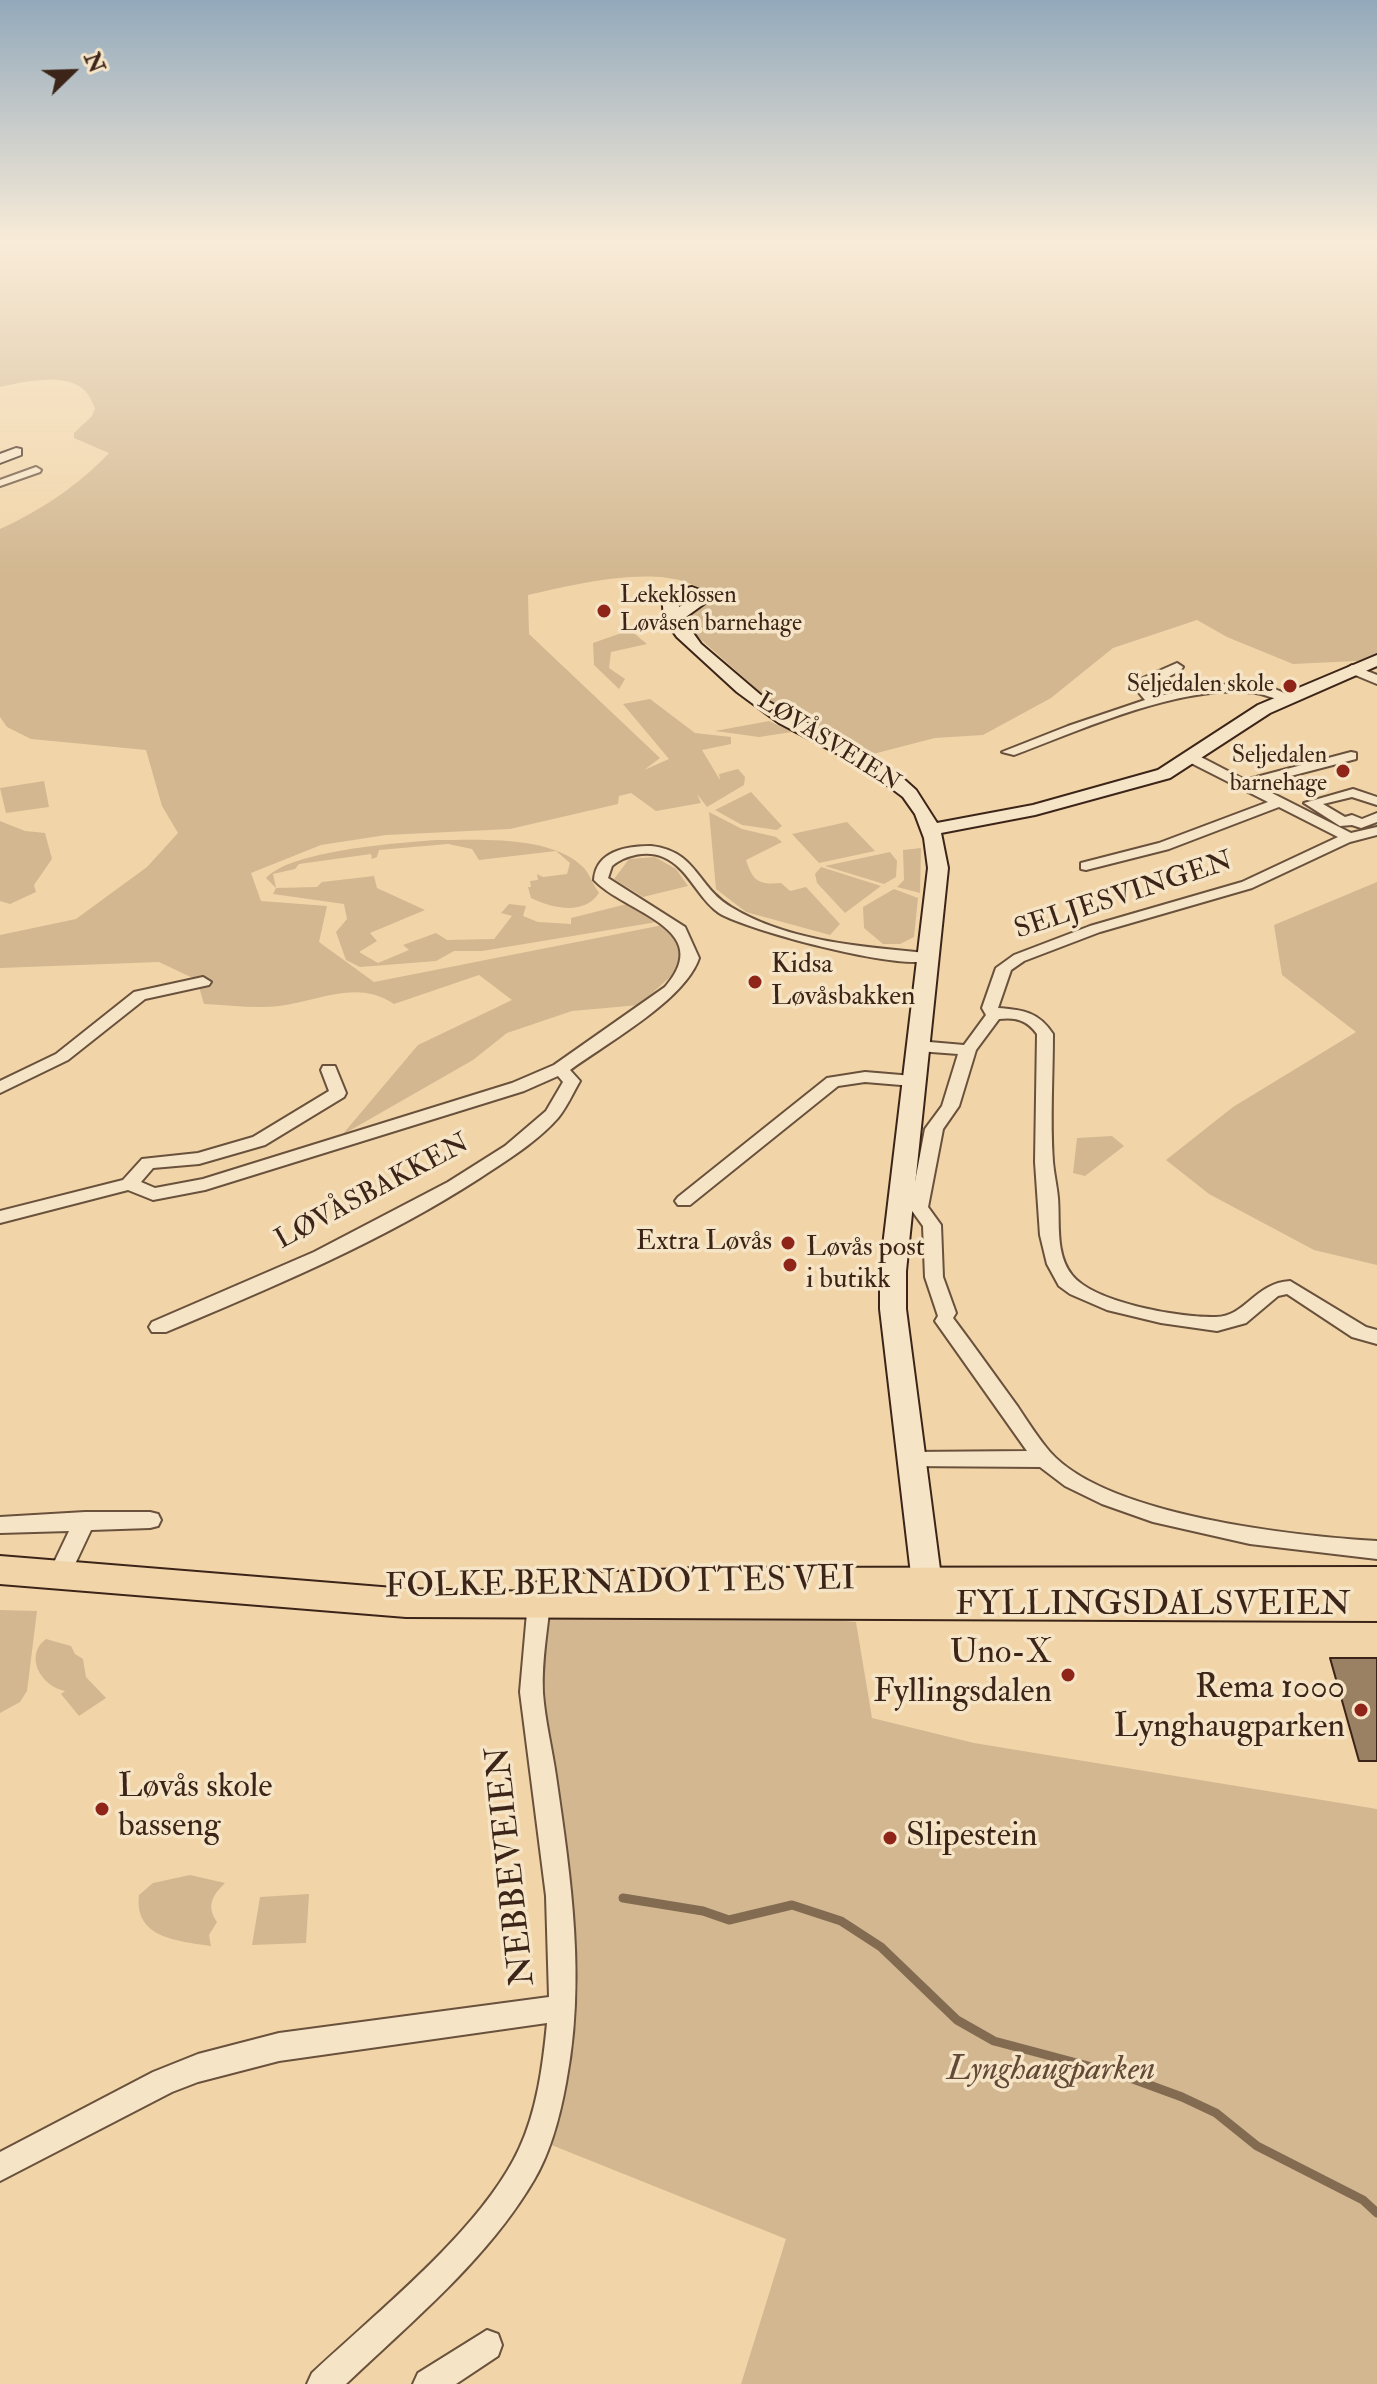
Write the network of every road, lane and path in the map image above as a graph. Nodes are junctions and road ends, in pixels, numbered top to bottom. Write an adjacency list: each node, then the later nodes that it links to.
1 (16, 452): 2 (main road)
2 (0, 459)
3 (36, 470): 4 (street)
4 (0, 483)
5 (672, 619): 19 (main road, LØVÅSVEIEN)
6 (1377, 660): 8 (main road)
7 (1177, 667): 11 (street)
8 (1352, 669): 9 (street); 10 (main road)
9 (1377, 680)
10 (1286, 698): 11 (street); 14 (main road)
11 (1154, 703): 12 (street)
12 (1009, 752)
13 (1351, 756): 15 (street)
14 (1192, 758): 15 (street); 19 (main road)
15 (1245, 784): 17 (street)
16 (1377, 801): 18 (street)
17 (1278, 803): 21 (street); 22 (street, SELJESVINGEN)
18 (1377, 817)
19 (934, 829): 23 (main road)
20 (1377, 831): 21 (street, SELJESVINGEN)
21 (1350, 838): 25 (street, SELJESVINGEN)
22 (1086, 866)
23 (928, 958): 26 (main road); 28 (street, LØVÅSBAKKEN)
24 (203, 982): 31 (street)
25 (994, 1015): 27 (street, SELJESVINGEN); 36 (street)
26 (918, 1046): 27 (street); 30 (main road)
27 (968, 1050): 37 (street)
28 (560, 1069): 32 (street, LØVÅSBAKKEN); 35 (street, LØVÅSBAKKEN)
29 (329, 1070): 32 (street, LØVÅSBAKKEN)
30 (913, 1081): 33 (street); 38 (main road)
31 (0, 1088)
32 (129, 1184): 34 (street, LØVÅSBAKKEN)
33 (684, 1201)
34 (0, 1217)
35 (159, 1327)
36 (1377, 1337)
37 (1044, 1459): 38 (street); 42 (street)
38 (911, 1460): 46 (main road)
39 (85, 1520): 40 (street); 41 (street); 44 (street)
40 (150, 1520)
41 (0, 1525)
42 (1377, 1550)
43 (0, 1570): 44 (main road, FOLKE BERNADOTTES VEI)
44 (60, 1573): 47 (main road, FOLKE BERNADOTTES VEI)
45 (1377, 1581): 46 (main road, FYLLINGSDALSVEIEN)
46 (937, 1590): 47 (main road, FOLKE BERNADOTTES VEI); 48 (main road, FYLLINGSDALSVEIEN)
47 (540, 1598): 49 (street, NEBBEVEIEN)
48 (1377, 1607)
49 (564, 2008): 50 (street); 52 (street, NEBBEVEIEN)
50 (0, 2167)
51 (487, 2345): 53 (street)
52 (323, 2384)
53 (429, 2384)

